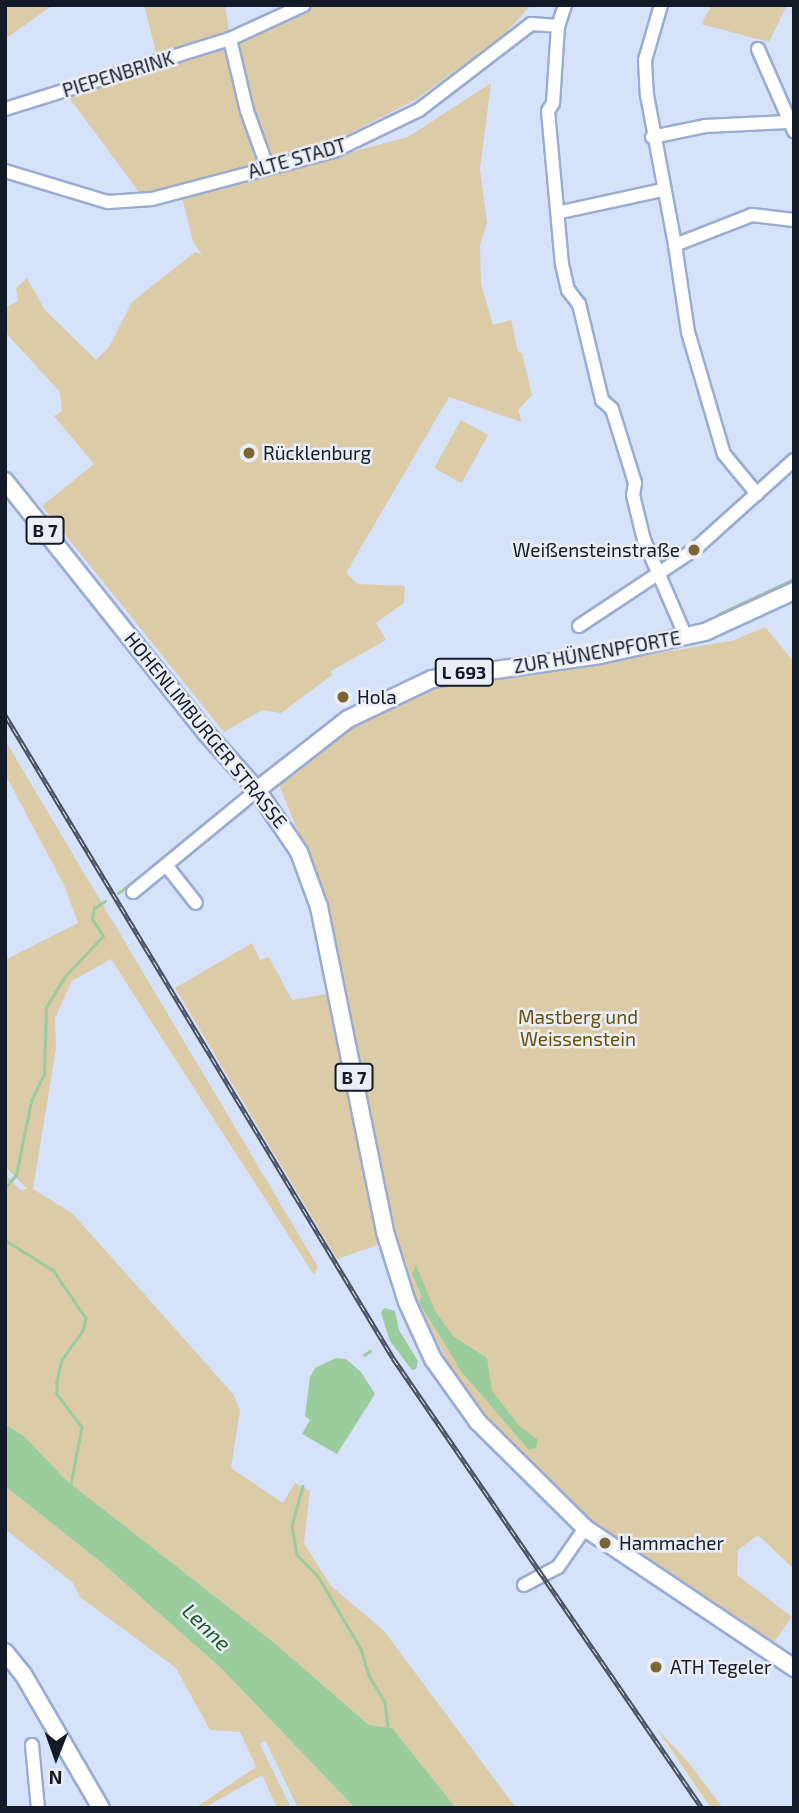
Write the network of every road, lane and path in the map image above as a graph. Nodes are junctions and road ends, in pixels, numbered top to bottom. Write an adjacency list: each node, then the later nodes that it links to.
1 (304, 5): 5 (street, PIEPENBRINK)
2 (565, 5): 4 (street)
3 (661, 5): 9 (street)
4 (558, 26): 10 (street, ALTE STADT); 13 (street)
5 (230, 39): 7 (street, PIEPENBRINK); 10 (street)
6 (758, 49): 8 (street)
7 (5, 109)
8 (791, 126): 9 (street)
9 (652, 137): 12 (street)
10 (267, 166): 11 (street, ALTE STADT)
11 (5, 171)
12 (662, 190): 13 (street); 15 (street)
13 (561, 212): 19 (street)
14 (794, 220): 15 (street)
15 (675, 246): 18 (street)
16 (794, 460): 18 (street)
17 (5, 481): 23 (main road, HOHENLIMBURGER STRASSE / B 7)
18 (757, 494): 19 (street)
19 (659, 577): 21 (street); 22 (street)
20 (794, 591): 22 (main road, ZUR HÜNENPFORTE / L 693)
21 (579, 626)
22 (686, 637): 23 (main road, ZUR HÜNENPFORTE / L 693)
23 (257, 790): 24 (street); 27 (main road, HOHENLIMBURGER STRASSE / B 7)
24 (166, 865): 25 (street); 26 (street)
25 (133, 892)
26 (196, 903)
27 (585, 1528): 28 (street); 31 (main road, HOHENLIMBURGER STRASSE / B 7)
28 (524, 1585)
29 (5, 1652): 32 (main road)
30 (5, 1668): 32 (street)
31 (794, 1668)
32 (23, 1674): 35 (main road)
33 (32, 1745): 34 (street)
34 (38, 1808)
35 (101, 1808)

